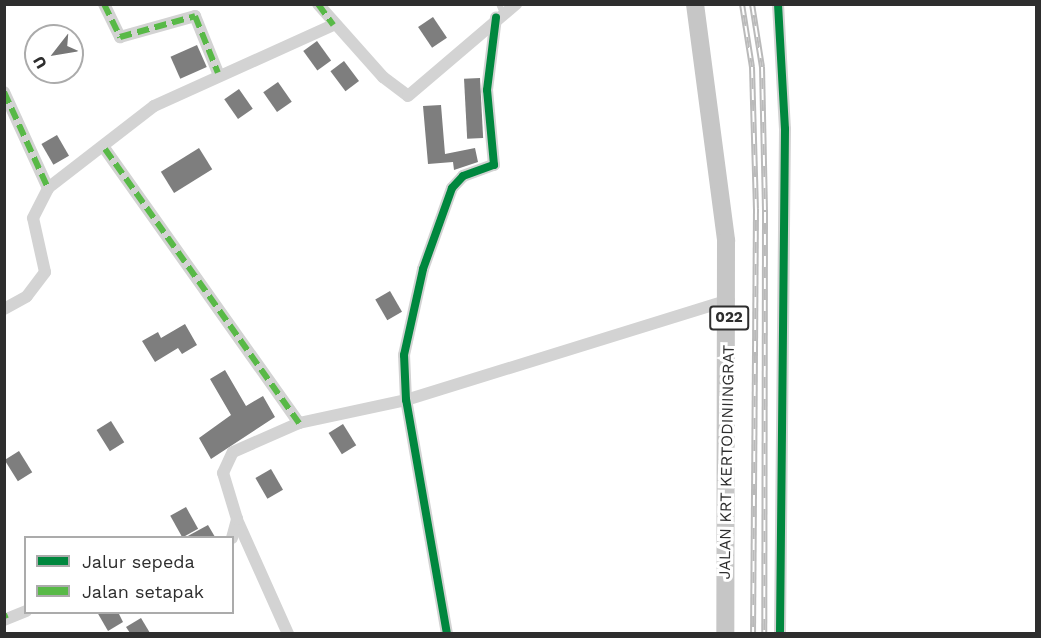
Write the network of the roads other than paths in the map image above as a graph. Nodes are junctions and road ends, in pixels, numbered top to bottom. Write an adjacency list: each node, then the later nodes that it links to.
1 (104, 4): 8 (street)
2 (318, 4): 7 (street)
3 (516, 4): 6 (street)
4 (695, 4): 12 (main road, JALAN KRT KERTODINIINGRAT / 022)
5 (778, 4): 23 (street)
6 (499, 12): 7 (street); 14 (street)
7 (333, 25): 8 (street)
8 (219, 73): 10 (street)
9 (4, 92): 11 (street)
10 (105, 148): 11 (street); 15 (street)
11 (48, 188): 13 (street)
12 (729, 300): 14 (street); 22 (main road, JALAN KRT KERTODINIINGRAT / 022)
13 (4, 309)
14 (406, 400): 15 (street); 21 (street)
15 (299, 423): 16 (street)
16 (237, 519): 17 (street); 20 (street)
17 (232, 536)
18 (24, 612): 19 (street)
19 (5, 618)
20 (288, 633)
21 (447, 633)
22 (725, 633)
23 (780, 633)

